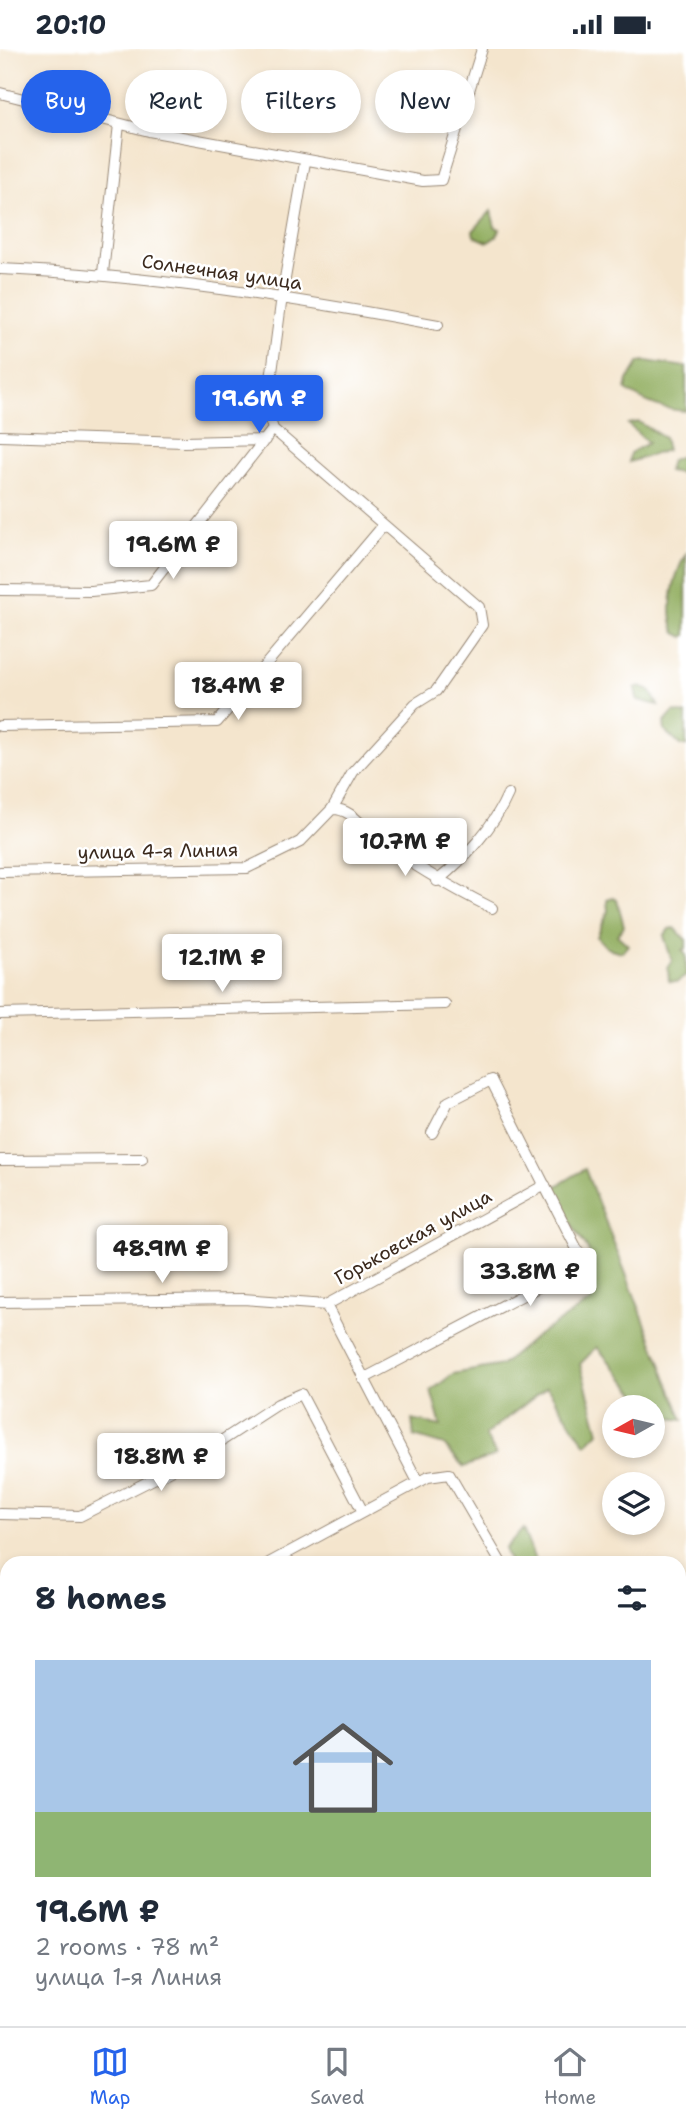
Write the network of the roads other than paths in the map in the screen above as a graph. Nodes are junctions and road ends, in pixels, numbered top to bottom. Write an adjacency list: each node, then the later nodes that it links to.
1 (482, 49): 4 (street)
2 (0, 93): 3 (street)
3 (119, 124): 4 (street); 6 (street)
4 (305, 162): 7 (street)
5 (0, 269): 6 (street, Солнечная улица)
6 (103, 273): 7 (street, Солнечная улица)
7 (282, 296): 8 (street, Солнечная улица); 9 (street)
8 (438, 325)
9 (273, 429): 11 (street); 12 (street)
10 (0, 436): 11 (street)
11 (265, 440): 13 (street)
12 (383, 526): 14 (street); 16 (street, улица 4-я Линия)
13 (0, 590)
14 (0, 726)
15 (508, 794): 18 (street)
16 (332, 809): 17 (street, улица 4-я Линия); 18 (street)
17 (0, 872)
18 (437, 881): 19 (street)
19 (492, 908)
20 (445, 1004): 21 (street)
21 (0, 1014)
22 (432, 1133): 25 (street)
23 (142, 1159): 24 (street)
24 (0, 1160)
25 (545, 1185): 27 (street, Горьковская улица); 28 (street)
26 (0, 1302): 27 (street, Горьковская улица)
27 (326, 1305): 28 (street)
28 (363, 1379): 29 (street)
29 (418, 1482): 30 (street); 33 (street)
30 (363, 1512): 31 (street); 32 (street)
31 (0, 1514)
32 (282, 1556)
33 (496, 1556)

